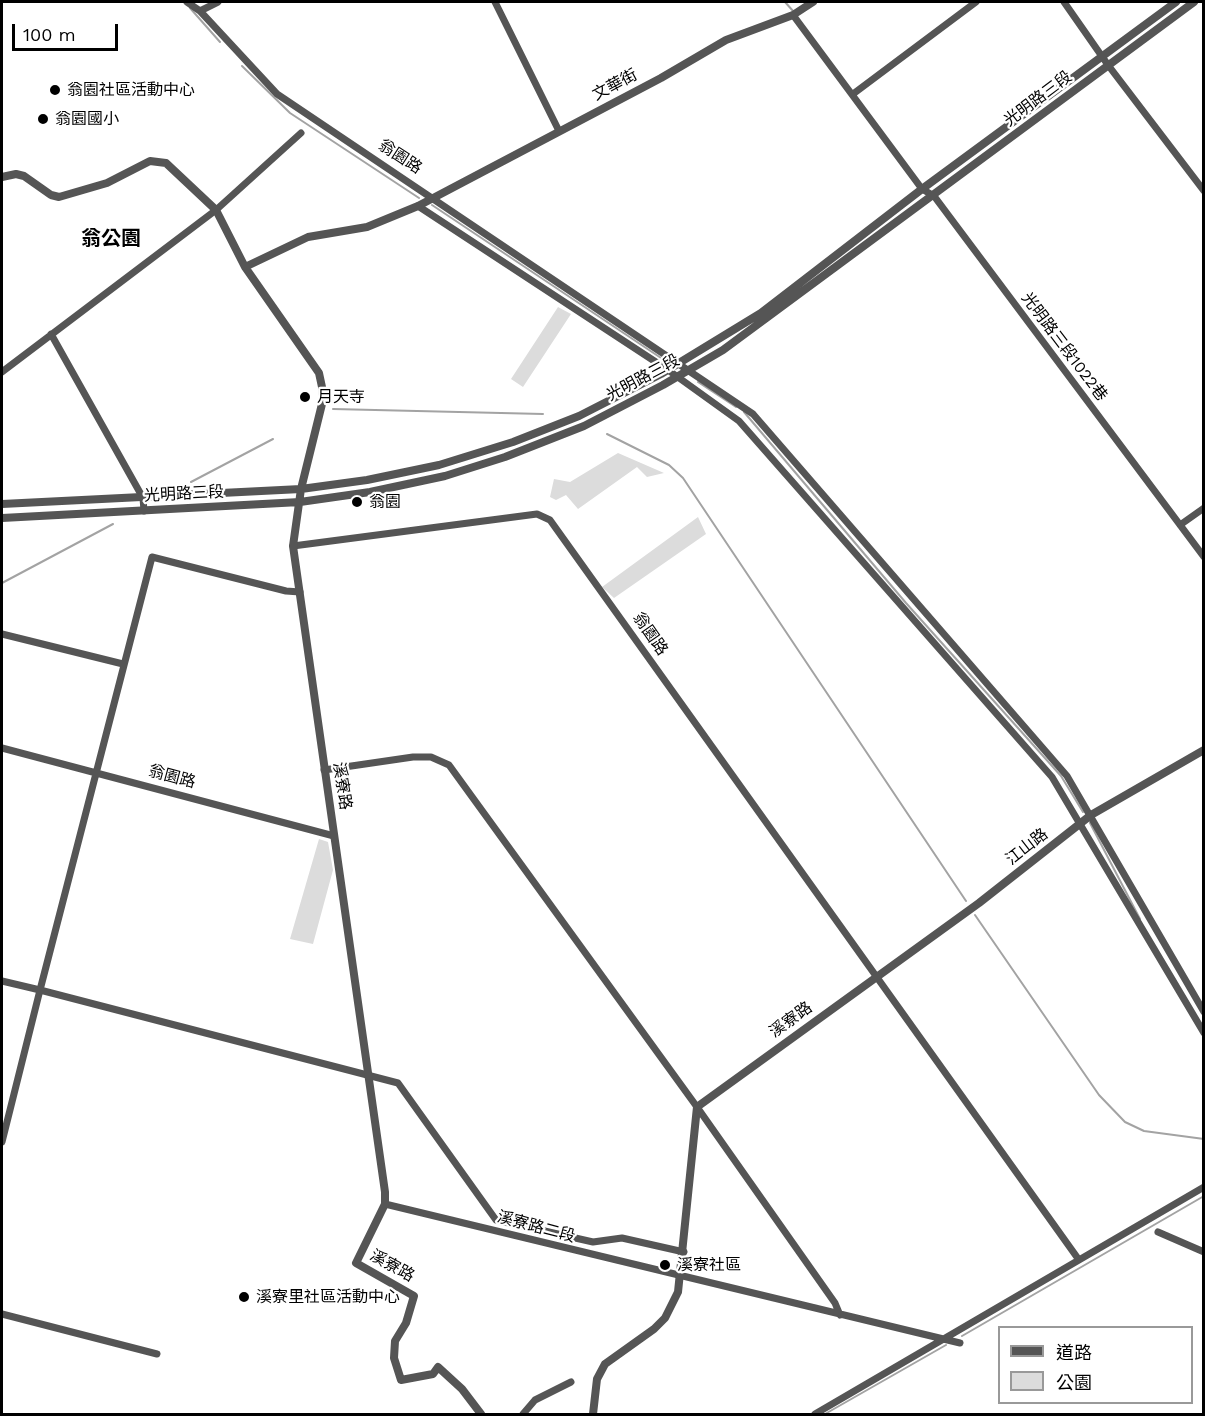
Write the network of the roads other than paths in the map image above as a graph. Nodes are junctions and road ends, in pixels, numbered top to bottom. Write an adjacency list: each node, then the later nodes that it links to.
1 (188, 2): 9 (street, 翁園路)
2 (218, 2): 9 (street)
3 (495, 2): 13 (street)
4 (813, 2): 10 (street, 文華街)
5 (976, 2): 12 (street)
6 (1064, 2): 11 (street)
7 (1176, 2): 11 (street, 光明路三段)
8 (1194, 2): 11 (street, 光明路三段)
9 (200, 11): 19 (street, 翁園路)
10 (795, 14): 12 (street); 13 (street, 文華街)
11 (1105, 61): 16 (street, 光明路三段); 17 (street); 18 (street, 光明路三段)
12 (855, 93): 16 (street)
13 (559, 131): 19 (street, 文華街)
14 (301, 133): 21 (street)
15 (2, 177): 21 (street)
16 (922, 189): 18 (street, 光明路三段1022巷); 24 (street, 光明路三段)
17 (1203, 191)
18 (934, 196): 26 (street, 光明路三段); 36 (street, 光明路三段1022巷)
19 (432, 197): 20 (street); 24 (street, 翁園路)
20 (418, 206): 22 (street); 25 (street)
21 (216, 210): 22 (street); 23 (street)
22 (245, 267): 29 (street)
23 (51, 334): 27 (street); 30 (street)
24 (680, 363): 25 (street, 光明路三段); 26 (street, 翁園路)
25 (668, 370): 28 (street); 29 (street, 光明路三段)
26 (690, 370): 28 (street, 光明路三段); 46 (street, 翁園路)
27 (2, 372)
28 (678, 377): 31 (street, 光明路三段); 47 (street)
29 (302, 489): 30 (street, 光明路三段); 31 (street, 溪寮路)
30 (143, 498): 32 (street, 光明路三段); 34 (street)
31 (300, 502): 34 (street, 光明路三段); 37 (street, 溪寮路)
32 (2, 504)
33 (1203, 508): 36 (street)
34 (144, 511): 35 (street, 光明路三段)
35 (2, 518)
36 (1180, 525): 38 (street, 光明路三段1022巷)
37 (293, 546): 39 (street, 溪寮路); 49 (street, 翁園路)
38 (1203, 557)
39 (300, 592): 41 (street); 44 (street, 溪寮路)
40 (2, 634): 41 (street)
41 (123, 664): 45 (street)
42 (2, 748): 45 (street, 翁園路)
43 (1203, 750): 46 (street, 江山路)
44 (324, 770): 48 (street, 溪寮路); 55 (street)
45 (95, 772): 48 (street, 翁園路); 51 (street)
46 (1091, 815): 47 (street, 江山路); 52 (street, 翁園路)
47 (1081, 823): 49 (street, 江山路); 53 (street)
48 (334, 836): 54 (street, 溪寮路)
49 (876, 978): 55 (street, 溪寮路); 62 (street, 翁園路)
50 (2, 981): 51 (street)
51 (40, 990): 54 (street); 56 (street)
52 (1203, 1012)
53 (1203, 1033)
54 (369, 1075): 58 (street, 溪寮路); 60 (street)
55 (697, 1107): 60 (street); 65 (street)
56 (2, 1142)
57 (1203, 1188): 62 (street)
58 (385, 1204): 63 (street, 溪寮路二段); 70 (street, 溪寮路)
59 (1158, 1232): 61 (street)
60 (684, 1252): 63 (street)
61 (1203, 1252)
62 (1079, 1260): 66 (street)
63 (681, 1274): 65 (street, 溪寮路二段); 72 (street)
64 (2, 1314): 68 (street)
65 (840, 1315): 66 (street, 溪寮路二段)
66 (943, 1339): 67 (street, 溪寮路二段); 73 (street)
67 (960, 1343)
68 (157, 1354)
69 (571, 1382): 71 (street)
70 (481, 1414)
71 (522, 1414)
72 (593, 1414)
73 (815, 1414)

